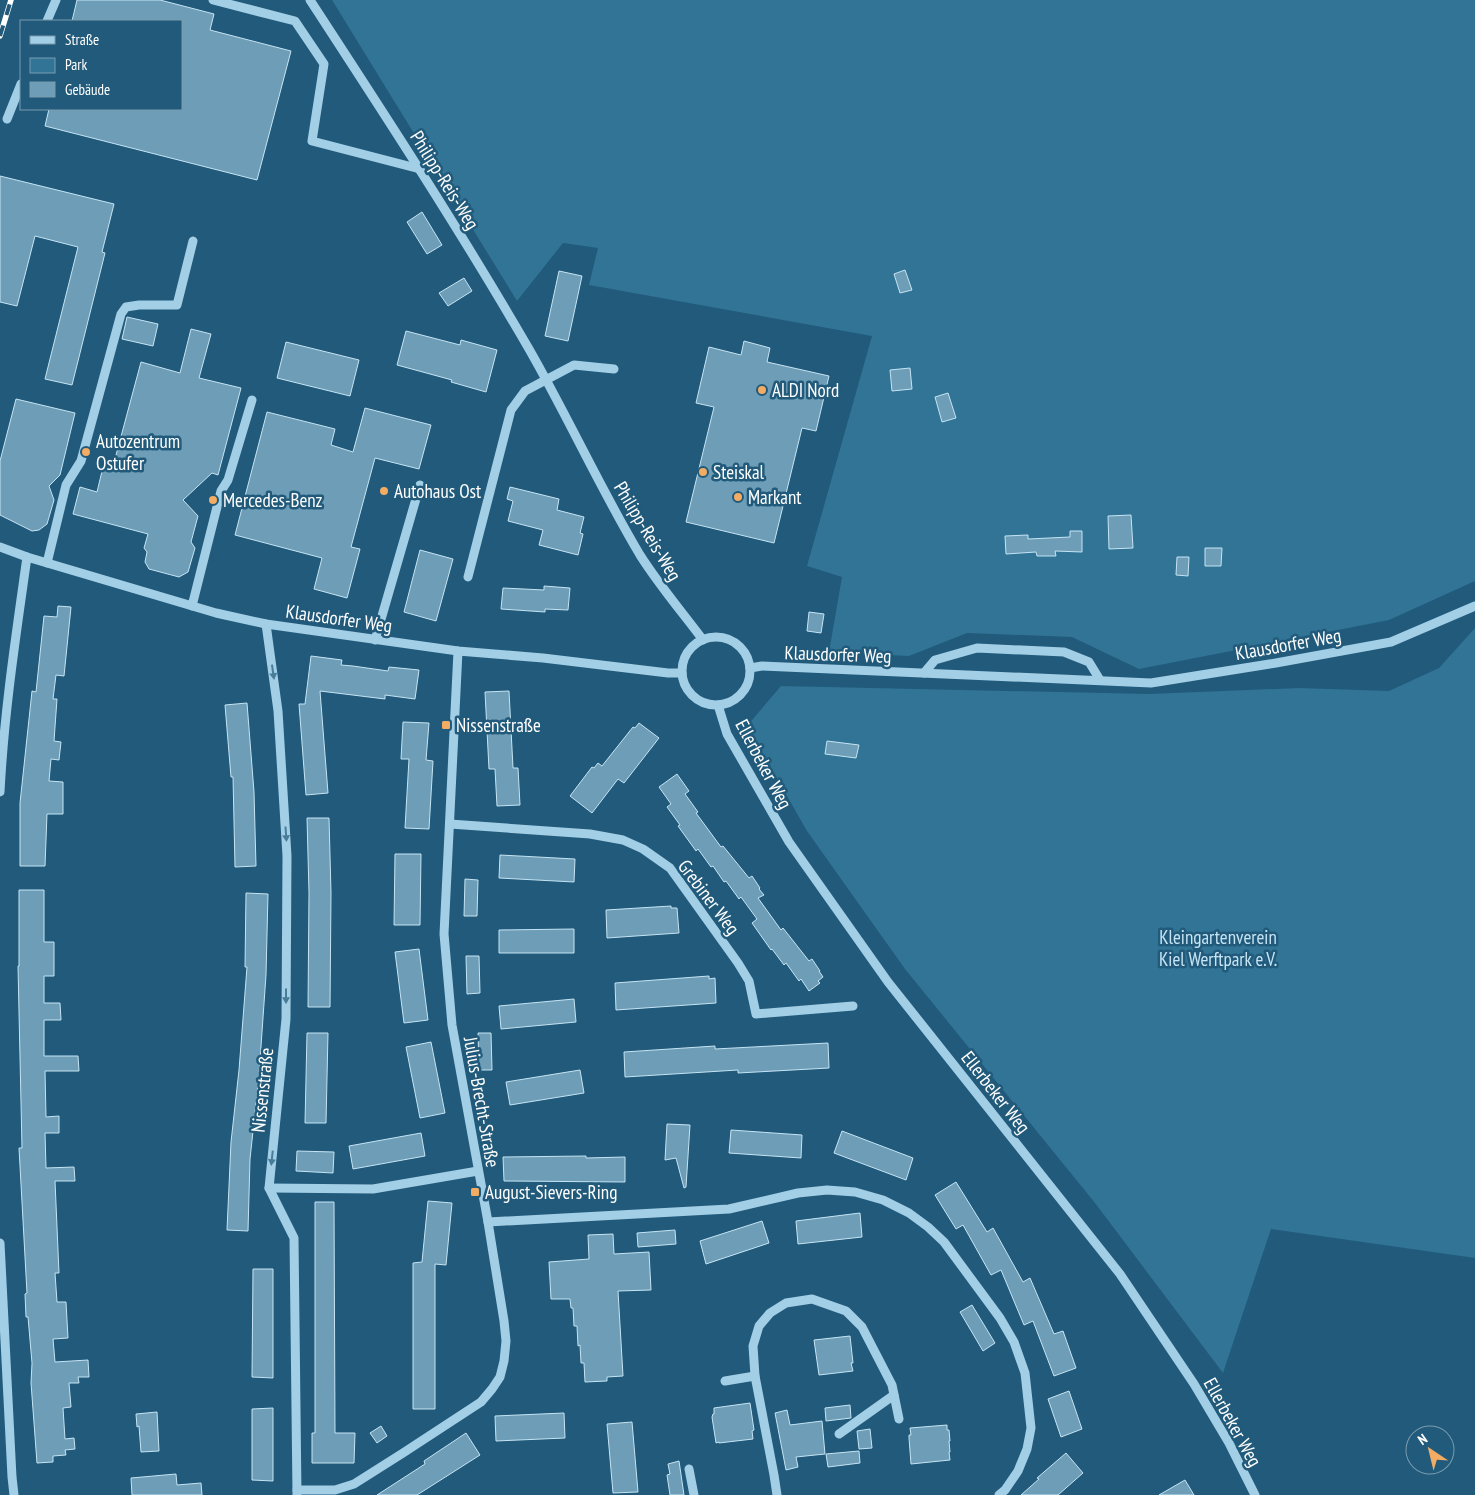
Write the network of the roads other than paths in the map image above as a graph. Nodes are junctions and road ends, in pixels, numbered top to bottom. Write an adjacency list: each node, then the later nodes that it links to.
1 (56, 0): 4 (street)
2 (213, 0): 7 (street)
3 (310, 0): 7 (street, Philipp-Reis-Weg)
4 (48, 20)
5 (20, 86): 6 (street)
6 (7, 119)
7 (420, 170): 10 (street, Philipp-Reis-Weg)
8 (192, 241): 15 (street)
9 (614, 369): 10 (street)
10 (546, 381): 16 (street); 21 (street, Philipp-Reis-Weg)
11 (252, 400): 17 (street)
12 (420, 485): 20 (street)
13 (0, 547): 14 (street, Klausdorfer Weg)
14 (27, 557): 15 (street, Klausdorfer Weg); 28 (street)
15 (47, 563): 17 (street, Klausdorfer Weg)
16 (468, 577)
17 (192, 606): 19 (street, Klausdorfer Weg)
18 (1475, 606): 26 (street, Klausdorfer Weg)
19 (266, 624): 20 (street, Klausdorfer Weg); 32 (street, Nissenstraße, one-way to 32)
20 (375, 640): 22 (street, Klausdorfer Weg)
21 (703, 640): 23 (street); 24 (street)
22 (458, 651): 24 (street, Klausdorfer Weg); 29 (street, Julius-Brecht-Straße)
23 (750, 668): 25 (street, Klausdorfer Weg); 27 (street)
24 (682, 673): 27 (street)
25 (924, 673): 26 (street, Klausdorfer Weg); 26 (street)
26 (1100, 680)
27 (718, 705): 46 (street, Ellerbeker Weg)
28 (0, 792)
29 (450, 824): 30 (street, Grebiner Weg); 31 (street, Julius-Brecht-Straße)
30 (853, 1006)
31 (478, 1172): 32 (street); 33 (street, Julius-Brecht-Straße)
32 (269, 1188): 41 (street)
33 (488, 1222): 41 (street, Julius-Brecht-Straße); 45 (street)
34 (0, 1243): 42 (street)
35 (754, 1376): 36 (street); 37 (street); 44 (street)
36 (725, 1381)
37 (894, 1394): 38 (street); 39 (street)
38 (899, 1419)
39 (839, 1434)
40 (689, 1469): 43 (street)
41 (297, 1493)
42 (14, 1495)
43 (694, 1495)
44 (777, 1495)
45 (999, 1495)
46 (1255, 1495)

